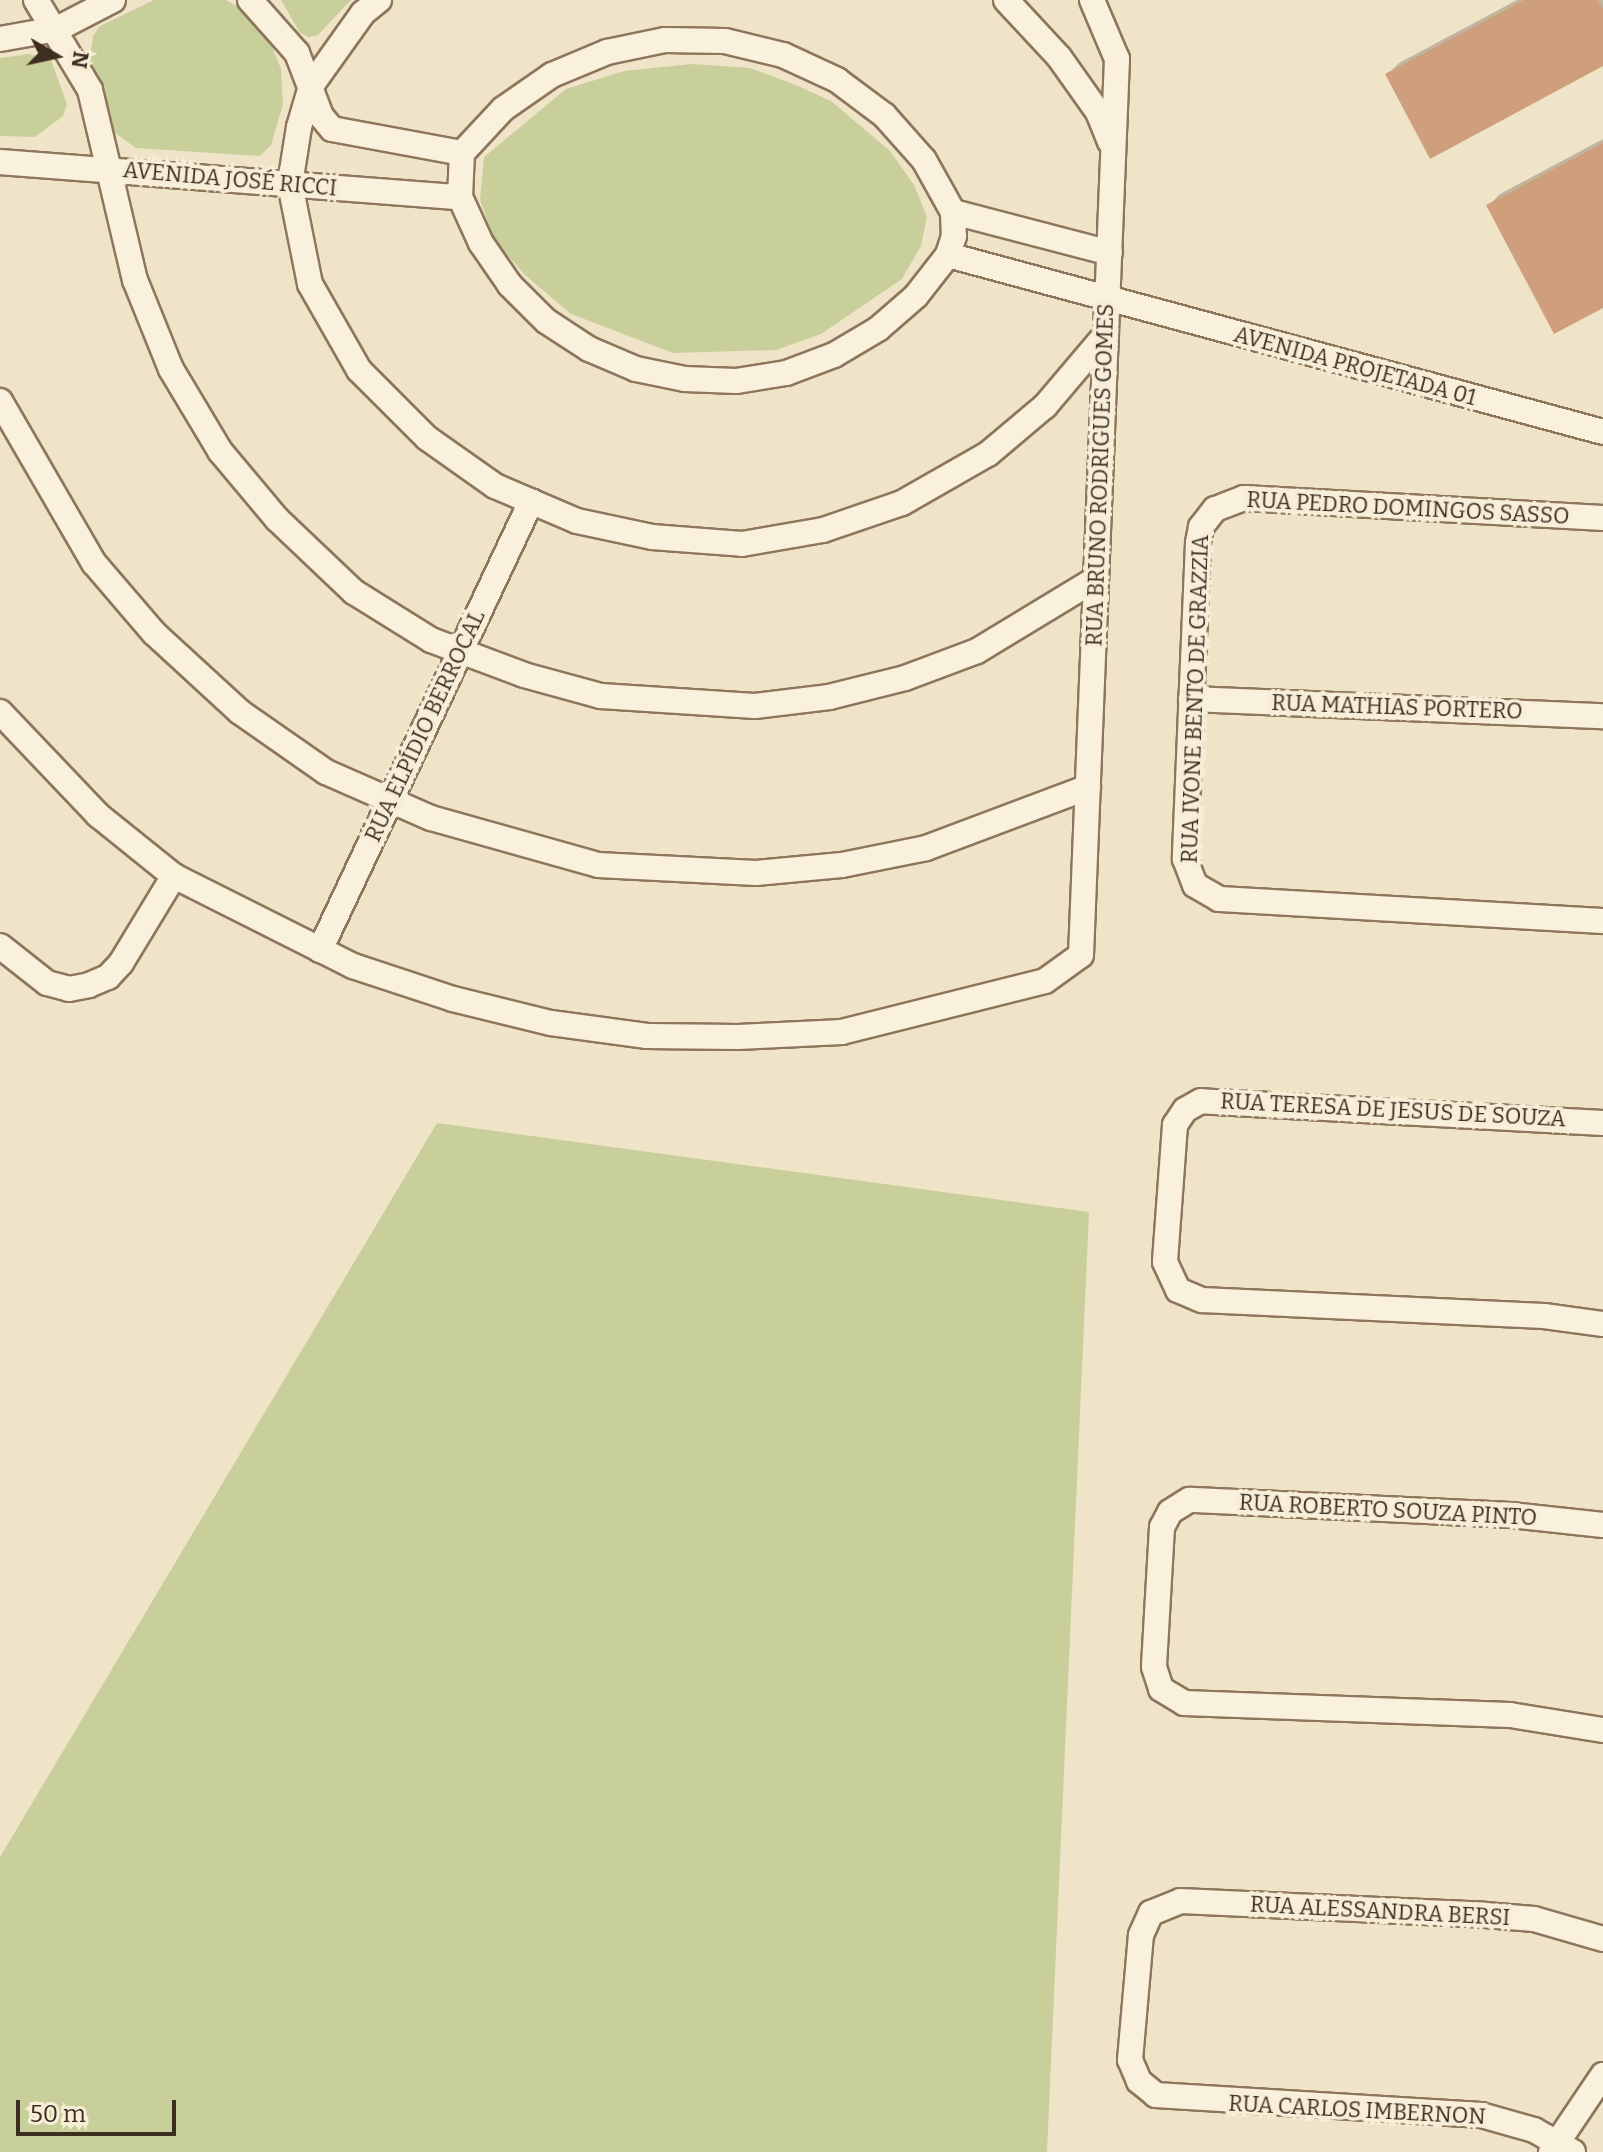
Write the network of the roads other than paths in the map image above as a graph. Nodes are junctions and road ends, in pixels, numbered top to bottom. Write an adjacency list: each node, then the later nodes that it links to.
1 (36, 0): 7 (street)
2 (113, 0): 7 (street)
3 (250, 0): 9 (street)
4 (379, 0): 9 (street)
5 (1006, 0): 11 (street)
6 (1092, 0): 11 (street, RUA BRUNO RODRIGUES GOMES)
7 (57, 29): 8 (street); 13 (street)
8 (0, 39)
9 (311, 86): 10 (street); 14 (street)
10 (462, 153): 15 (street); 16 (street)
11 (1113, 153): 17 (street, RUA BRUNO RODRIGUES GOMES)
12 (0, 162): 13 (street, AVENIDA JOSÉ RICCI)
13 (108, 169): 14 (street, AVENIDA JOSÉ RICCI); 28 (street)
14 (290, 184): 15 (street, AVENIDA JOSÉ RICCI); 24 (street)
15 (460, 197): 18 (street)
16 (953, 212): 17 (street); 18 (street)
17 (1110, 253): 19 (street, RUA BRUNO RODRIGUES GOMES)
18 (948, 255): 19 (street)
19 (1108, 300): 20 (street, RUA BRUNO RODRIGUES GOMES); 23 (street, AVENIDA PROJETADA 01)
20 (1106, 334): 24 (street); 27 (street, RUA BRUNO RODRIGUES GOMES)
21 (0, 401): 22 (street)
22 (8, 429): 33 (street)
23 (1603, 432)
24 (531, 501): 28 (street, RUA ELPÍDIO BERROCAL)
25 (1215, 509): 26 (street, RUA PEDRO DOMINGOS SASSO); 29 (street, RUA IVONE BENTO DE GRAZZIA)
26 (1603, 518)
27 (1096, 579): 28 (street); 32 (street, RUA BRUNO RODRIGUES GOMES)
28 (460, 651): 33 (street, RUA ELPÍDIO BERROCAL)
29 (1191, 699): 31 (street, RUA MATHIAS PORTERO); 35 (street, RUA IVONE BENTO DE GRAZZIA)
30 (0, 712): 34 (street)
31 (1603, 716)
32 (1088, 787): 33 (street); 37 (street, RUA BRUNO RODRIGUES GOMES)
33 (390, 800): 37 (street, RUA ELPÍDIO BERROCAL)
34 (174, 876): 36 (street); 37 (street)
35 (1603, 921)
36 (0, 946)
37 (320, 950)
38 (1603, 1123): 39 (street, RUA TERESA DE JESUS DE SOUZA)
39 (1603, 1324)
40 (1603, 1525): 41 (street, RUA ROBERTO SOUZA PINTO)
41 (1603, 1730)
42 (1603, 1939): 44 (street, RUA ALESSANDRA BERSI)
43 (1603, 2075): 45 (street)
44 (1139, 2081): 45 (street, RUA CARLOS IMBERNON)
45 (1561, 2149)

